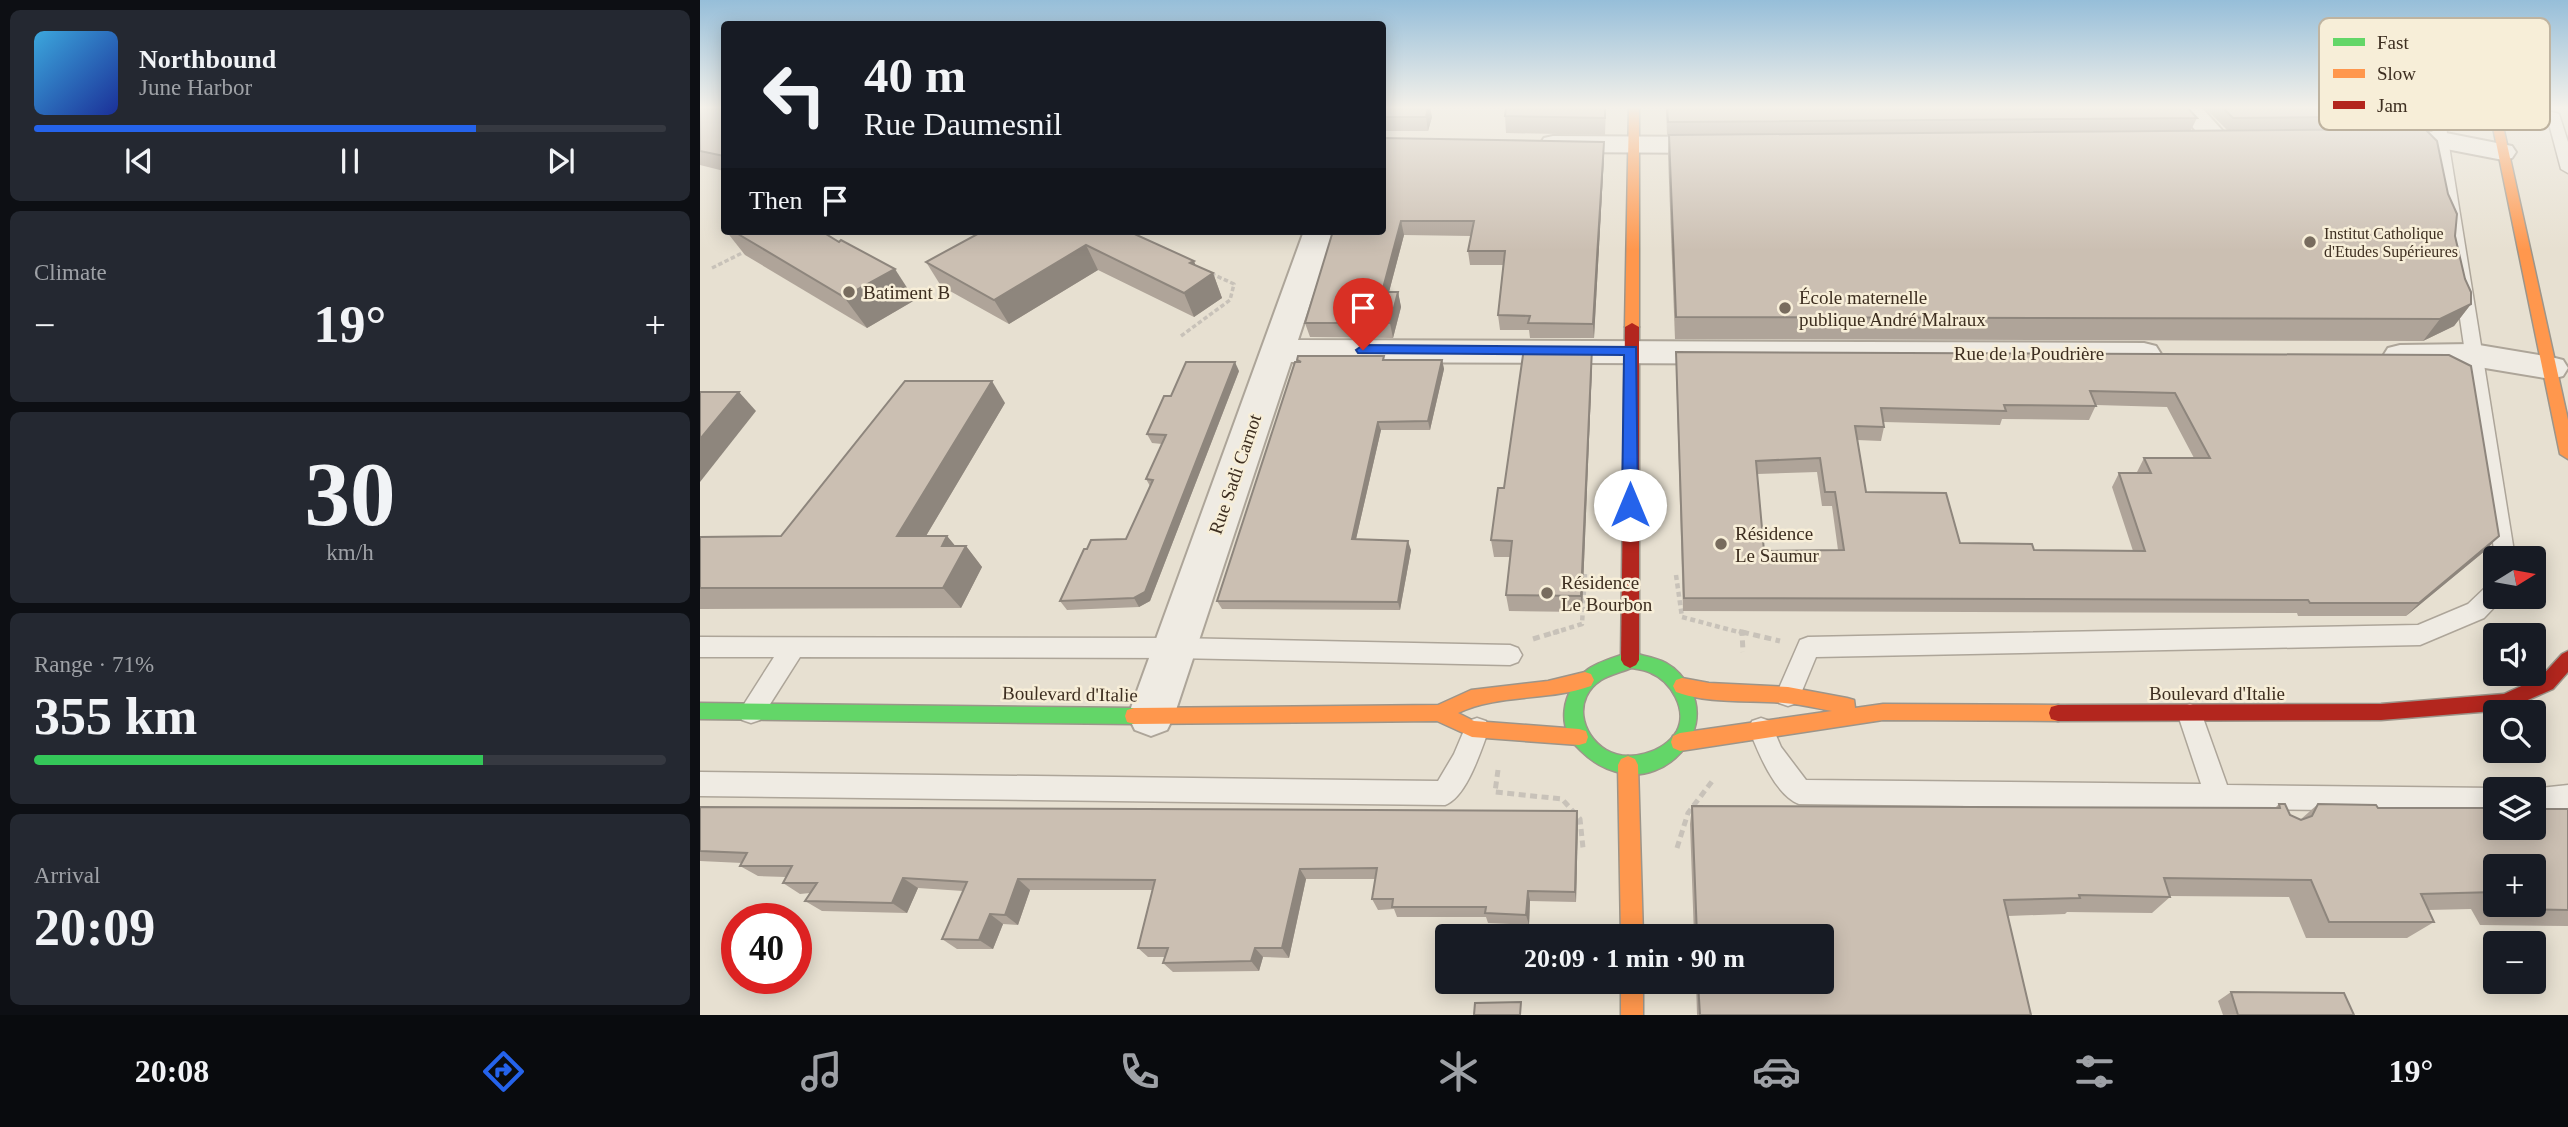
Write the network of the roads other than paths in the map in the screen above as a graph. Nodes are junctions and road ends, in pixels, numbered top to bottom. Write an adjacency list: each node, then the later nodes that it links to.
1 (1634, 155): 5 (main road)
2 (2443, 155): 9 (lane)
3 (2504, 155): 10 (main road)
4 (1318, 235): 6 (street, Rue Sadi Carnot)
5 (1631, 350): 6 (street, Rue de la Poudrière); 7 (street, Rue de la Poudrière); 19 (main road)
6 (1278, 351): 16 (street, Rue Sadi Carnot)
7 (2178, 354)
8 (2371, 355): 9 (street)
9 (2473, 355): 10 (street); 12 (lane)
10 (2557, 377): 11 (main road)
11 (2568, 454)
12 (2502, 546)
13 (2483, 604): 22 (lane)
14 (700, 647): 15 (lane)
15 (794, 647): 16 (lane); 24 (lane)
16 (1174, 648): 17 (lane); 28 (street, Rue Sadi Carnot)
17 (1510, 655)
18 (2568, 659): 27 (main road, Boulevard d'Italie)
19 (1630, 660): 20 (main road); 21 (main road)
20 (1585, 680): 26 (main road, Boulevard d'Italie); 31 (main road)
21 (1682, 686): 22 (main road); 32 (main road)
22 (1788, 695): 25 (main road)
23 (700, 711): 24 (main road, Boulevard d'Italie)
24 (751, 712): 28 (main road, Boulevard d'Italie)
25 (1883, 712): 27 (main road, Boulevard d'Italie); 30 (main road)
26 (1439, 713): 28 (main road, Boulevard d'Italie); 29 (main road, Boulevard d'Italie)
27 (2190, 715): 35 (lane)
28 (1151, 716)
29 (1477, 729): 31 (main road, Boulevard d'Italie); 34 (lane)
30 (1761, 729): 32 (main road); 35 (lane)
31 (1579, 737): 33 (main road)
32 (1680, 742): 33 (main road)
33 (1628, 765): 41 (main road)
34 (700, 784)
35 (2218, 796): 36 (lane)
36 (2270, 797): 39 (lane); 40 (lane)
37 (2568, 797): 38 (lane)
38 (2546, 799)
39 (2483, 800)
40 (2281, 823)
41 (1632, 924)
42 (1632, 994): 43 (main road)
43 (1632, 1015)

